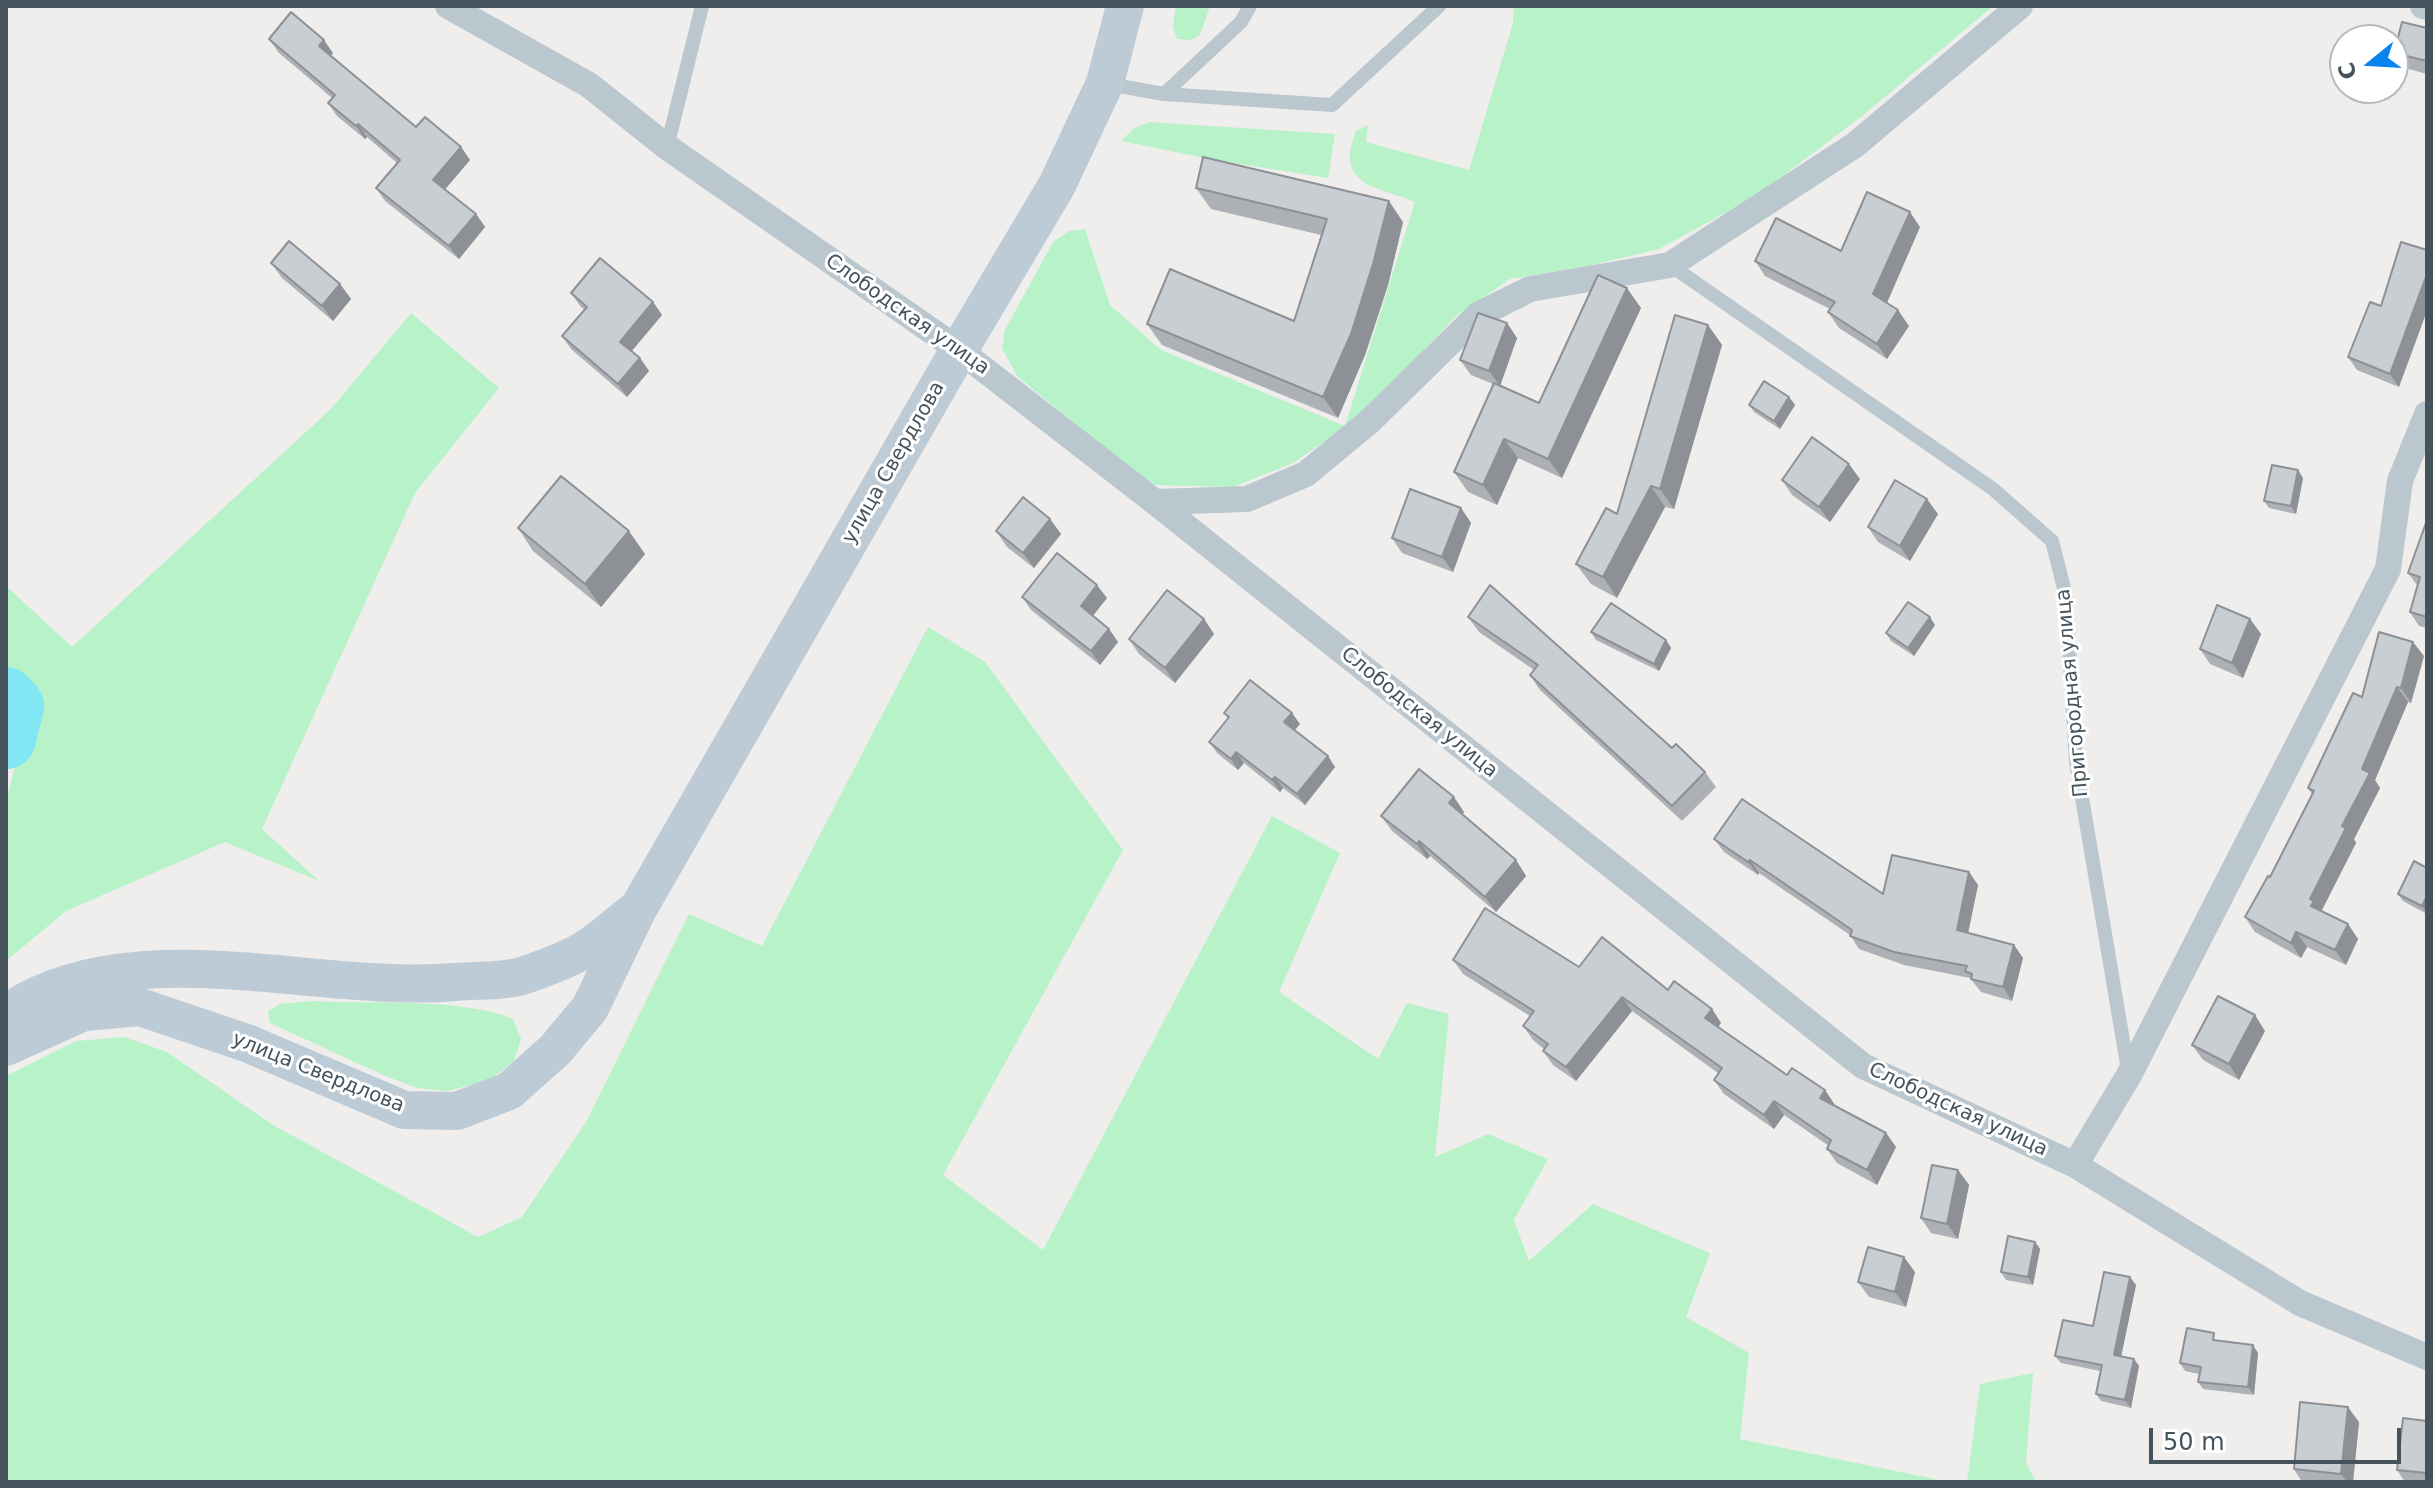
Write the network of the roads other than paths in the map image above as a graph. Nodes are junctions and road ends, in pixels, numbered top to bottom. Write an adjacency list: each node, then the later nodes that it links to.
1 (448, 6): 9 (street, Слободская улица)
2 (702, 6): 9 (lane)
3 (1125, 6): 7 (main road, улица Свердлова)
4 (1250, 6): 8 (lane)
5 (1439, 6): 8 (lane)
6 (2020, 6): 10 (street)
7 (1105, 83): 8 (lane); 11 (main road, улица Свердлова)
8 (1164, 94)
9 (667, 147): 11 (street, Слободская улица)
10 (1670, 265): 13 (street); 17 (lane, Пригородная улица)
11 (959, 350): 13 (street, Слободская улица); 14 (main road, улица Свердлова)
12 (2427, 414): 17 (street)
13 (1155, 502): 18 (street, Слободская улица)
14 (638, 909): 15 (main road, улица Свердлова); 16 (main road, улица Свердлова)
15 (6, 1013)
16 (6, 1047)
17 (2129, 1075): 18 (street)
18 (2075, 1165): 19 (street, Слободская улица)
19 (2427, 1357)

